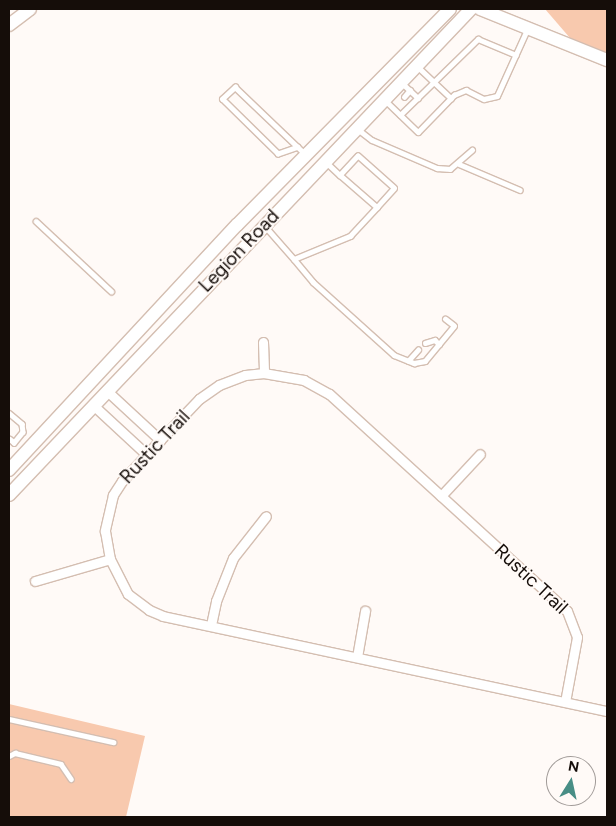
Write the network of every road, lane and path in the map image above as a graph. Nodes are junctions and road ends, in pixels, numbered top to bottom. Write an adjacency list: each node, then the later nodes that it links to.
1 (30, 9): 5 (main road)
2 (450, 9): 20 (main road, Legion Road)
3 (471, 9): 9 (main road, Legion Road)
4 (480, 9): 6 (main road)
5 (9, 26)
6 (528, 28): 7 (lane); 8 (main road)
7 (516, 54): 10 (lane); 14 (lane)
8 (607, 60)
9 (416, 65): 10 (lane); 11 (main road, Legion Road)
10 (434, 82): 13 (lane); 14 (lane)
11 (405, 86): 12 (lane); 13 (lane); 15 (main road, Legion Road)
12 (404, 97)
13 (418, 98): 17 (lane)
14 (451, 98): 17 (lane)
15 (388, 103): 16 (lane); 17 (lane); 18 (main road, Legion Road)
16 (397, 103)
17 (400, 115)
18 (356, 128): 21 (main road, Legion Road); 22 (lane)
19 (472, 150): 22 (lane)
20 (302, 151): 20 (lane); 31 (main road, Legion Road)
21 (324, 161): 23 (lane); 27 (main road, Legion Road)
22 (459, 164): 24 (lane)
23 (340, 175): 25 (lane); 25 (lane)
24 (520, 190)
25 (377, 207): 28 (lane)
26 (36, 221): 29 (lane)
27 (264, 224): 28 (lane); 38 (main road, Legion Road)
28 (294, 259): 36 (lane)
29 (111, 290)
30 (445, 319): 34 (lane)
31 (147, 323): 39 (main road, Legion Road); 40 (main road)
32 (263, 342): 37 (street)
33 (425, 343): 34 (lane)
34 (440, 344): 36 (lane)
35 (418, 350): 36 (lane)
36 (408, 361)
37 (264, 373): 43 (street, Rustic Trail); 49 (street, Rustic Trail)
38 (106, 390): 40 (main road, Legion Road); 43 (street)
39 (76, 399): 46 (main road, Legion Road); 47 (main road)
40 (93, 405): 44 (street); 48 (main road, Legion Road)
41 (9, 413): 42 (lane)
42 (9, 439)
43 (160, 440): 44 (street, Rustic Trail)
44 (146, 454): 51 (street, Rustic Trail)
45 (480, 454): 49 (street)
46 (9, 469)
47 (9, 485)
48 (9, 496)
49 (441, 496): 56 (street, Rustic Trail)
50 (266, 516): 54 (street)
51 (110, 559): 52 (street); 54 (street, Rustic Trail)
52 (35, 581)
53 (365, 612): 55 (street)
54 (211, 625): 55 (street, Rustic Trail)
55 (357, 657): 56 (street, Rustic Trail)
56 (565, 702): 57 (street, Rustic Trail)
57 (607, 711)
58 (9, 719): 59 (lane)
59 (113, 742)
60 (9, 756): 61 (lane)
61 (71, 779)

